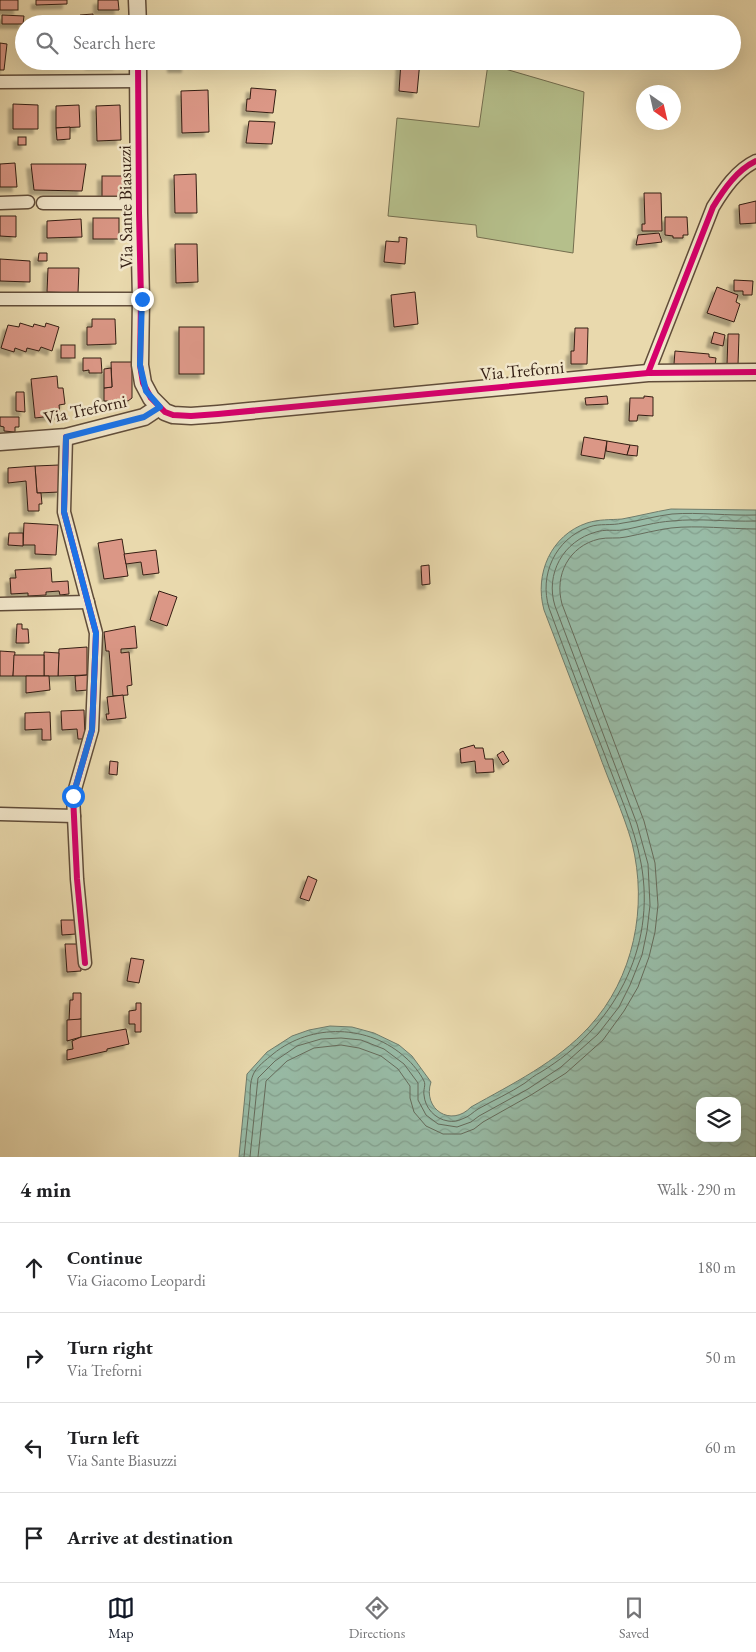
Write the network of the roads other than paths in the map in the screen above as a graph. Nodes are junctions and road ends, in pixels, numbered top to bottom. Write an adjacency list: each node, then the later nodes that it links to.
1 (138, 0): 2 (street)
2 (138, 15)
3 (138, 70): 4 (street, Via Sante Biasuzzi)
4 (139, 81): 5 (street); 10 (street, Via Sante Biasuzzi)
5 (0, 82)
6 (756, 161): 14 (street)
7 (28, 202): 8 (street)
8 (0, 203)
9 (43, 203): 10 (street)
10 (139, 203): 11 (street, Via Sante Biasuzzi)
11 (142, 299): 12 (street); 15 (street, Via Sante Biasuzzi)
12 (0, 300)
13 (756, 372): 14 (street, Via Treforni)
14 (648, 373): 15 (street, Via Treforni)
15 (160, 407): 16 (street, Via Treforni)
16 (66, 437): 17 (street, Via Treforni); 18 (street)
17 (0, 442)
18 (88, 602): 19 (street); 21 (street)
19 (0, 604)
20 (0, 814): 21 (street)
21 (74, 816): 22 (street)
22 (85, 963)

